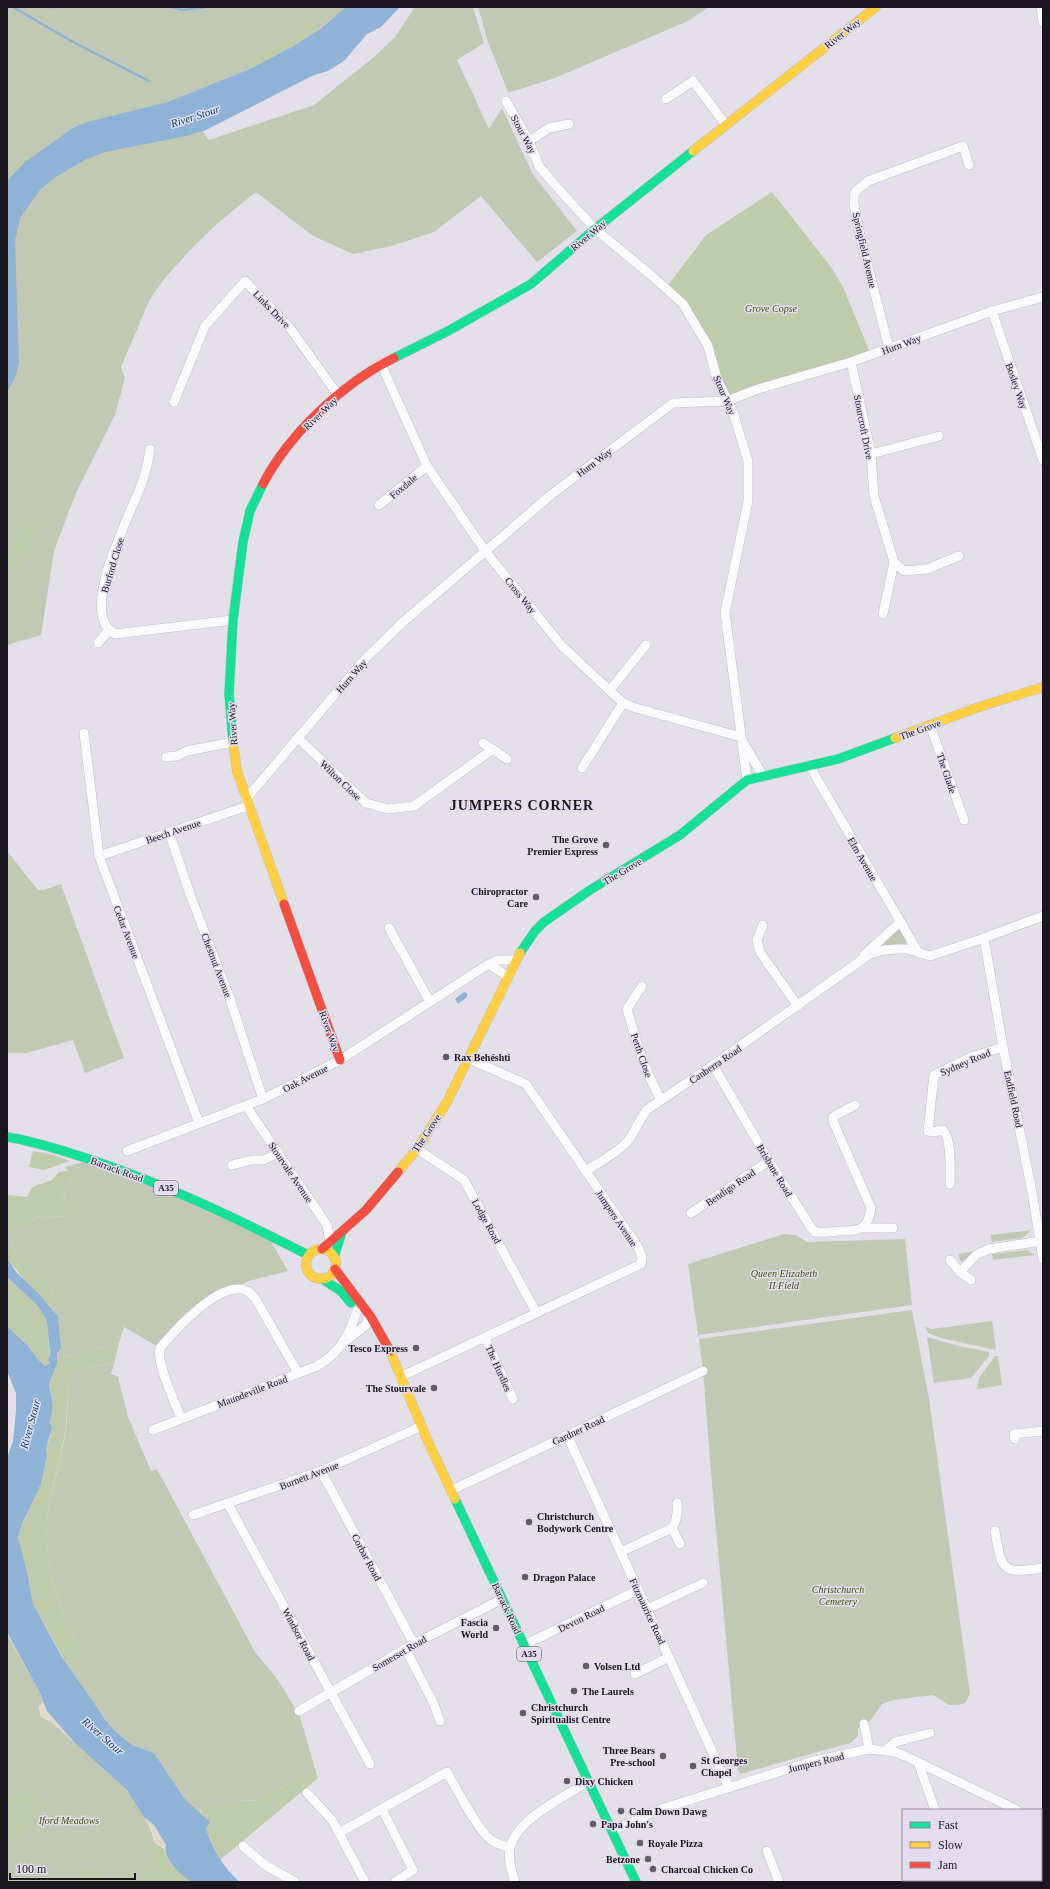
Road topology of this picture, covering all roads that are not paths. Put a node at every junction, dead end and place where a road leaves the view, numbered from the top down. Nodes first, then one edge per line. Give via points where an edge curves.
1 (876, 7) edge
2 (1041, 7) edge
3 (1043, 22) edge
4 (666, 99) dead end
5 (506, 101) dead end
6 (569, 124) dead end
7 (726, 125) junction
8 (529, 141) junction
9 (969, 165) dead end
10 (595, 229) junction
11 (1043, 298) edge
12 (992, 311) junction
13 (889, 348) junction
14 (852, 362) junction
15 (381, 364) junction
16 (338, 395) junction
17 (727, 401) junction
18 (174, 402) dead end
19 (939, 436) dead end
20 (150, 449) dead end
21 (871, 454) junction
22 (1043, 460) edge
23 (427, 466) junction
24 (379, 505) dead end
25 (485, 551) junction
26 (959, 556) dead end
27 (894, 562) junction
28 (883, 614) dead end
29 (233, 620) junction
30 (109, 630) junction
31 (98, 643) dead end
32 (646, 645) dead end
33 (1043, 686) edge
34 (610, 690) junction
35 (623, 703) junction
36 (930, 725) junction
37 (84, 733) dead end
38 (741, 737) junction
39 (298, 738) junction
40 (232, 742) junction
41 (483, 743) dead end
42 (493, 749) junction
43 (166, 757) dead end
44 (507, 759) dead end
45 (809, 764) junction
46 (582, 768) dead end
47 (763, 776) junction
48 (747, 780) junction
49 (247, 802) junction
50 (964, 820) dead end
51 (169, 832) junction
52 (99, 856) junction
53 (1043, 916) edge
54 (900, 922) junction
55 (763, 925) dead end
56 (388, 928) dead end
57 (984, 938) junction
58 (918, 952) junction
59 (515, 960) junction
60 (489, 964) junction
61 (854, 964) junction
62 (507, 976) junction
63 (642, 986) dead end
64 (430, 1002) junction
65 (798, 1006) junction
66 (1003, 1046) junction
67 (469, 1059) junction
68 (340, 1060) junction
69 (713, 1065) junction
70 (263, 1099) junction
71 (661, 1100) junction
72 (855, 1105) dead end
73 (246, 1106) junction
74 (199, 1123) junction
75 (7, 1137) edge
76 (417, 1149) junction
77 (127, 1151) dead end
78 (279, 1153) junction
79 (769, 1161) junction
80 (232, 1165) dead end
81 (586, 1171) junction
82 (950, 1184) dead end
83 (691, 1213) dead end
84 (863, 1228) junction
85 (893, 1228) dead end
86 (342, 1232) junction
87 (330, 1240) junction
88 (1041, 1241) junction
89 (322, 1249) junction
90 (308, 1255) junction
91 (334, 1257) junction
92 (1043, 1259) edge
93 (950, 1260) dead end
94 (335, 1269) junction
95 (960, 1272) junction
96 (322, 1279) junction
97 (971, 1280) dead end
98 (357, 1311) junction
99 (536, 1312) junction
100 (370, 1315) junction
101 (366, 1325) junction
102 (485, 1338) junction
103 (345, 1341) junction
104 (703, 1371) dead end
105 (298, 1373) junction
106 (400, 1377) junction
107 (513, 1399) dead end
108 (181, 1418) junction
109 (422, 1426) junction
110 (153, 1430) dead end
111 (1043, 1431) edge
112 (1014, 1432) dead end
113 (567, 1435) junction
114 (321, 1471) junction
115 (452, 1490) junction
116 (677, 1503) dead end
117 (228, 1504) junction
118 (193, 1516) dead end
119 (672, 1528) junction
120 (995, 1531) dead end
121 (680, 1544) dead end
122 (621, 1552) junction
123 (1043, 1568) edge
124 (703, 1583) dead end
125 (638, 1590) junction
126 (502, 1599) junction
127 (647, 1609) junction
128 (414, 1644) junction
129 (524, 1646) junction
130 (406, 1650) junction
131 (669, 1658) junction
132 (636, 1674) dead end
133 (330, 1692) junction
134 (299, 1711) dead end
135 (440, 1721) dead end
136 (864, 1724) dead end
137 (930, 1734) dead end
138 (869, 1749) junction
139 (886, 1750) junction
140 (918, 1762) junction
141 (370, 1764) dead end
142 (590, 1782) junction
143 (728, 1786) junction
144 (307, 1793) dead end
145 (382, 1809) junction
146 (935, 1809) edge
147 (1015, 1809) edge
148 (612, 1831) junction
149 (339, 1833) junction
150 (243, 1846) dead end
151 (510, 1848) junction
152 (767, 1851) dead end
153 (295, 1882) edge
154 (365, 1882) edge
155 (395, 1882) edge
156 (514, 1882) edge
157 (636, 1882) edge
158 (778, 1882) edge

1 - 7 street, River Way
2 - 3 street
4 - 7 street via 693,81
5 - 8 street, Stour Way
6 - 8 street via 549,128
7 - 10 street, River Way
8 - 10 street, Stour Way via 539,166
9 - 13 street, Springfield Avenue via 964,146 868,181 854,196 860,236
10 - 15 street, River Way via 531,284 448,331
10 - 17 street, Stour Way via 683,304 708,346 717,379
11 - 12 street, Hurn Way
12 - 13 street, Hurn Way
12 - 22 street, Bosley Way
13 - 14 street, Hurn Way
14 - 17 street, Hurn Way via 758,389
14 - 21 street, Stourcroft Drive
15 - 16 street, River Way
15 - 23 street, Cross Way
16 - 18 street, Links Drive via 290,328 245,281 205,326
16 - 29 street, River Way via 312,419 287,448 264,482 254,504 243,542
17 - 25 street, Hurn Way via 673,403 552,494
17 - 38 street, Stour Way via 748,460 748,501 725,613
19 - 21 street
20 - 30 street, Burford Close via 148,464 105,580 101,611
21 - 27 street, Stourcroft Drive via 874,496
23 - 24 street, Foxdale
23 - 25 street, Cross Way
25 - 34 street, Cross Way via 562,646
25 - 39 street, Hurn Way via 403,622 365,659
26 - 27 street via 927,569 904,571
27 - 28 street
29 - 30 street via 115,634
29 - 40 street, River Way via 229,694
30 - 31 street
32 - 34 street
33 - 36 street, The Grove
34 - 35 street, Cross Way
35 - 38 street, Cross Way
35 - 46 street
36 - 45 street, The Grove via 838,758
36 - 50 street, The Glade
37 - 52 street, Cedar Avenue
38 - 47 street, Stour Way
38 - 48 street, Stour Way
39 - 42 street, Wilton Close via 366,803 388,809 414,806
39 - 49 street, Hurn Way
40 - 43 street
40 - 49 street, River Way via 237,771
41 - 42 street
42 - 44 street
45 - 47 street, The Grove
45 - 54 street, Elm Avenue
47 - 48 street, The Grove
48 - 59 street, The Grove via 680,835 590,890 544,922
49 - 51 street, Beech Avenue
49 - 68 street, River Way
51 - 52 street, Beech Avenue
51 - 70 street, Chestnut Avenue via 229,996
52 - 74 street, Cedar Avenue
53 - 57 street, Canberra Road
54 - 58 street, Elm Avenue
54 - 61 street, Canberra Road
55 - 65 street via 757,940 760,952
56 - 64 street
57 - 58 street, Canberra Road via 930,956
57 - 66 street, Endfield Road
58 - 61 street, Canberra Road via 907,949 884,950 870,954
59 - 60 street, Oak Avenue via 498,960
59 - 62 street, The Grove
60 - 62 street
60 - 64 street, Oak Avenue
61 - 65 street, Canberra Road
62 - 67 street, The Grove
63 - 71 street, Perth Close via 623,1008 650,1080
64 - 68 street, Oak Avenue
65 - 69 street, Canberra Road
66 - 82 street, Sydney Road via 934,1075 928,1131 943,1130 946,1133 949,1142
66 - 88 street, Endfield Road
67 - 76 street, The Grove via 447,1102
67 - 81 street, Jumpers Avenue via 526,1084
68 - 70 street, Oak Avenue
69 - 71 street, Canberra Road
69 - 79 street, Brisbane Road
70 - 73 street, Oak Avenue
71 - 81 street, Canberra Road via 641,1117 624,1145
72 - 84 street via 833,1117 870,1208 870,1216
73 - 74 street, Oak Avenue
73 - 78 street, Stourvale Avenue
74 - 77 street, Oak Avenue
75 - 90 street, Barrack Road / A35 via 90,1160 156,1184 266,1233
76 - 86 street, The Grove via 366,1210
76 - 99 street, Lodge Road via 464,1180
78 - 80 street via 263,1160
78 - 87 street, Stourvale Avenue via 327,1225
79 - 83 street, Bendigo Road
79 - 84 street, Brisbane Road via 815,1232 854,1231
81 - 99 street, Jumpers Avenue via 638,1247 642,1257 641,1264
84 - 85 street, Brisbane Road
86 - 87 street, The Grove
86 - 91 street, The Grove
87 - 89 street, The Grove
88 - 92 street, Endfield Road
88 - 95 street via 981,1251
89 - 90 street
89 - 91 street
90 - 96 street, A35 via 308,1271 312,1276
91 - 94 street
93 - 95 street
94 - 96 street via 330,1276
94 - 100 street, Barrack Road / A35
95 - 97 street
96 - 98 street, Barrack Road / A35 via 341,1291
98 - 101 street, Barrack Road / A35
98 - 103 street, Maundeville Road
99 - 102 street, Jumpers Avenue
100 - 101 street
100 - 106 street, Barrack Road / A35 via 390,1351
101 - 103 street, Maundeville Road
101 - 106 street, Barrack Road / A35
102 - 106 street, Jumpers Avenue
102 - 107 street, The Hurdles
103 - 105 street, Maundeville Road via 327,1361
104 - 113 street, Gardner Road
105 - 108 street, Maundeville Road
105 - 108 street via 255,1298 247,1290 238,1288 226,1292 202,1305 160,1348 158,1354
106 - 109 street, Barrack Road / A35
108 - 110 street, Maundeville Road
109 - 114 street, Burnett Avenue
109 - 115 street, Barrack Road / A35
111 - 112 street
113 - 115 street, Gardner Road
113 - 122 street, Fitzmaurice Road
114 - 117 street, Burnett Avenue
114 - 128 street, Corbar Road
115 - 126 street, Barrack Road / A35
116 - 119 street via 678,1513
117 - 118 street, Burnett Avenue
117 - 133 street, Windsor Road
119 - 121 street
119 - 122 street
120 - 123 street via 1000,1559 1006,1568 1013,1571
122 - 125 street, Fitzmaurice Road
124 - 127 street
125 - 127 street, Fitzmaurice Road
125 - 129 street, Devon Road
126 - 128 street, Somerset Road
126 - 129 street, Barrack Road / A35
127 - 131 street, Fitzmaurice Road
128 - 130 street, Somerset Road
129 - 142 street, Barrack Road / A35
130 - 133 street, Somerset Road
130 - 135 street
131 - 132 street
131 - 143 street, Fitzmaurice Road
133 - 134 street, Somerset Road
133 - 141 street, Windsor Road
136 - 138 street
137 - 139 street via 896,1742
138 - 139 street, Jumpers Road
138 - 143 street, Jumpers Road via 810,1762
139 - 140 street, Jumpers Road
140 - 146 street
140 - 147 street, Jumpers Road
142 - 148 street, Barrack Road / A35
142 - 151 street via 532,1818 519,1831
143 - 148 street, Jumpers Road via 658,1810
144 - 149 street via 332,1820
145 - 149 street
145 - 151 street via 447,1772 489,1839
145 - 155 street via 413,1870
148 - 157 street, Barrack Road / A35
149 - 154 street
150 - 153 street via 265,1865
151 - 156 street via 510,1869
152 - 158 street

